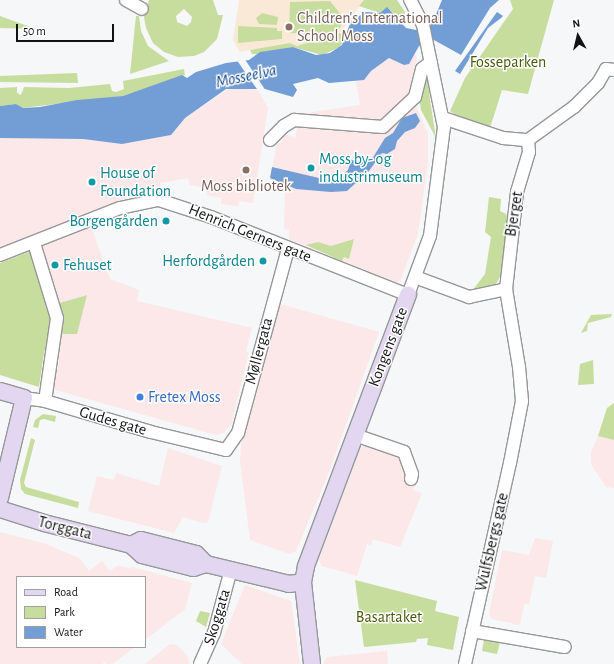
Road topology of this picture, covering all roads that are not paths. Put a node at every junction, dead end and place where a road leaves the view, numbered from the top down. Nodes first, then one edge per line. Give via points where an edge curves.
1 (126, 0) edge
2 (410, 0) edge
3 (142, 9) dead end
4 (432, 62) junction
5 (614, 70) edge
6 (443, 118) junction
7 (270, 140) dead end
8 (528, 140) junction
9 (34, 243) junction
10 (288, 249) junction
11 (0, 255) edge
12 (415, 277) junction
13 (506, 289) junction
14 (408, 295) junction
15 (0, 391) edge
16 (24, 398) junction
17 (45, 401) junction
18 (518, 421) joint
19 (355, 435) junction
20 (226, 450) joint
21 (411, 480) dead end
22 (0, 498) edge
23 (0, 509) edge
24 (231, 569) junction
25 (303, 582) junction
26 (472, 631) junction
27 (565, 647) dead end
28 (200, 664) edge
29 (312, 664) edge
30 (465, 664) edge

1 - 3 street
2 - 4 street, Kongens gate via 423,25
4 - 6 street, Kongens gate
4 - 7 street via 422,69 415,97 382,127 294,120
5 - 8 street via 606,69 598,82 574,107
6 - 8 street via 503,138
6 - 12 street, Kongens gate via 443,137 430,236
8 - 13 street, Bjerget via 529,152 516,200
9 - 10 street, Henrich Gerners gate via 120,208 159,200 211,217
9 - 11 street, Henrich Gerners gate
9 - 17 street via 57,318
10 - 14 street, Henrich Gerners gate
10 - 20 street, Møllergata via 238,433
12 - 13 street via 469,297
12 - 14 street, Kongens gate
13 - 18 street, Bjerget via 519,367 522,401
14 - 19 street, Kongens gate
15 - 16 street, Gudes gate
16 - 17 street, Gudes gate
16 - 22 street
17 - 20 street, Gudes gate via 151,432
18 - 26 street, Wulfsbergs gate
19 - 21 street via 404,452 412,474
19 - 25 street, Kongens gate via 306,566
23 - 24 street, Torggata via 132,545 140,540 196,554 206,564
24 - 25 street, Torggata via 289,584
24 - 28 street, Skoggata via 214,633
25 - 29 street, Kongens gate
26 - 27 street
26 - 30 street, Wulfsbergs gate

